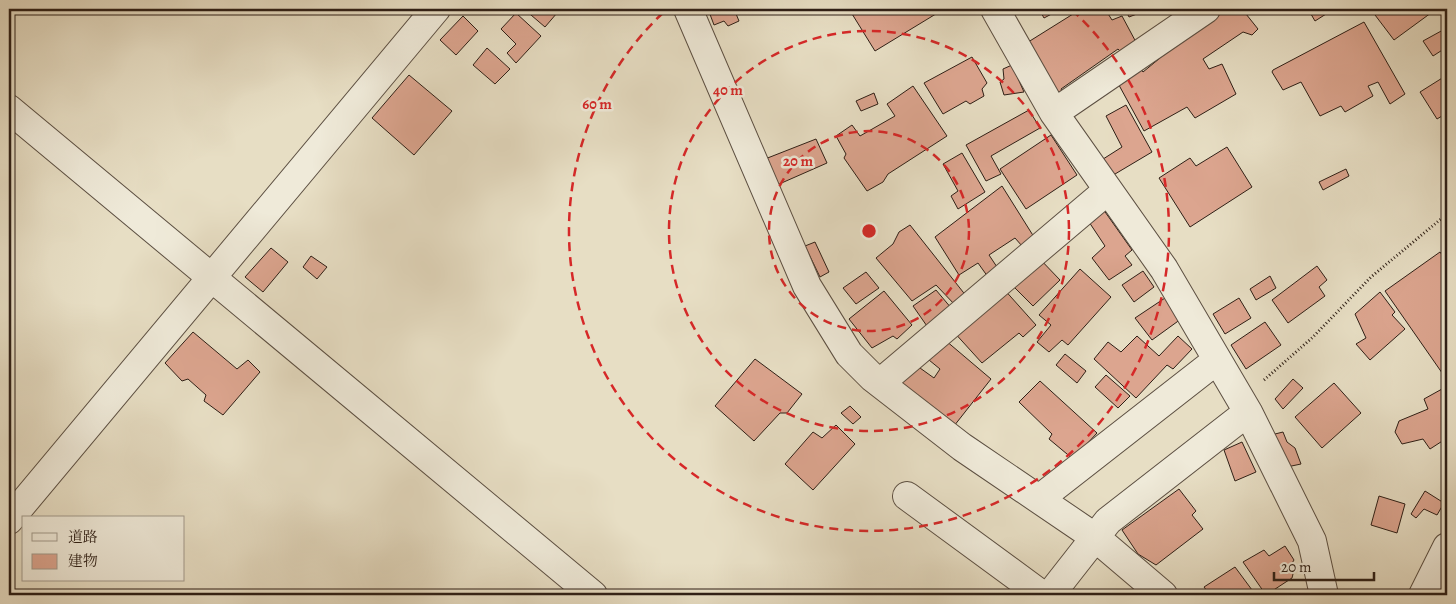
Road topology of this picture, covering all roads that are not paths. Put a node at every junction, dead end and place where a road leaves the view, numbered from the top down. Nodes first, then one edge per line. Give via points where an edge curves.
1 (436, 9) edge
2 (688, 9) edge
3 (995, 9) edge
4 (1206, 9) edge
5 (9, 109) edge
6 (1054, 112) junction
7 (1108, 190) junction
8 (212, 277) junction
9 (1217, 360) junction
10 (880, 383) junction
11 (1244, 406) junction
12 (907, 496) dead end
13 (1039, 499) junction
14 (9, 520) edge
15 (1096, 538) junction
16 (1447, 548) edge
17 (593, 595) edge
18 (1042, 595) edge
19 (1050, 595) edge
20 (1163, 595) edge
21 (1324, 595) edge
22 (1423, 595) edge

1 - 8 street
2 - 10 street via 807,286 849,354
3 - 6 street
4 - 6 street
5 - 8 street
6 - 7 street
7 - 9 street via 1164,269
7 - 10 street
8 - 14 street
8 - 17 street
9 - 11 street
9 - 13 street
10 - 13 street via 962,446
11 - 15 street via 1108,521
11 - 21 street via 1312,541
12 - 18 street
13 - 15 street
15 - 19 street
15 - 20 street
16 - 22 street

